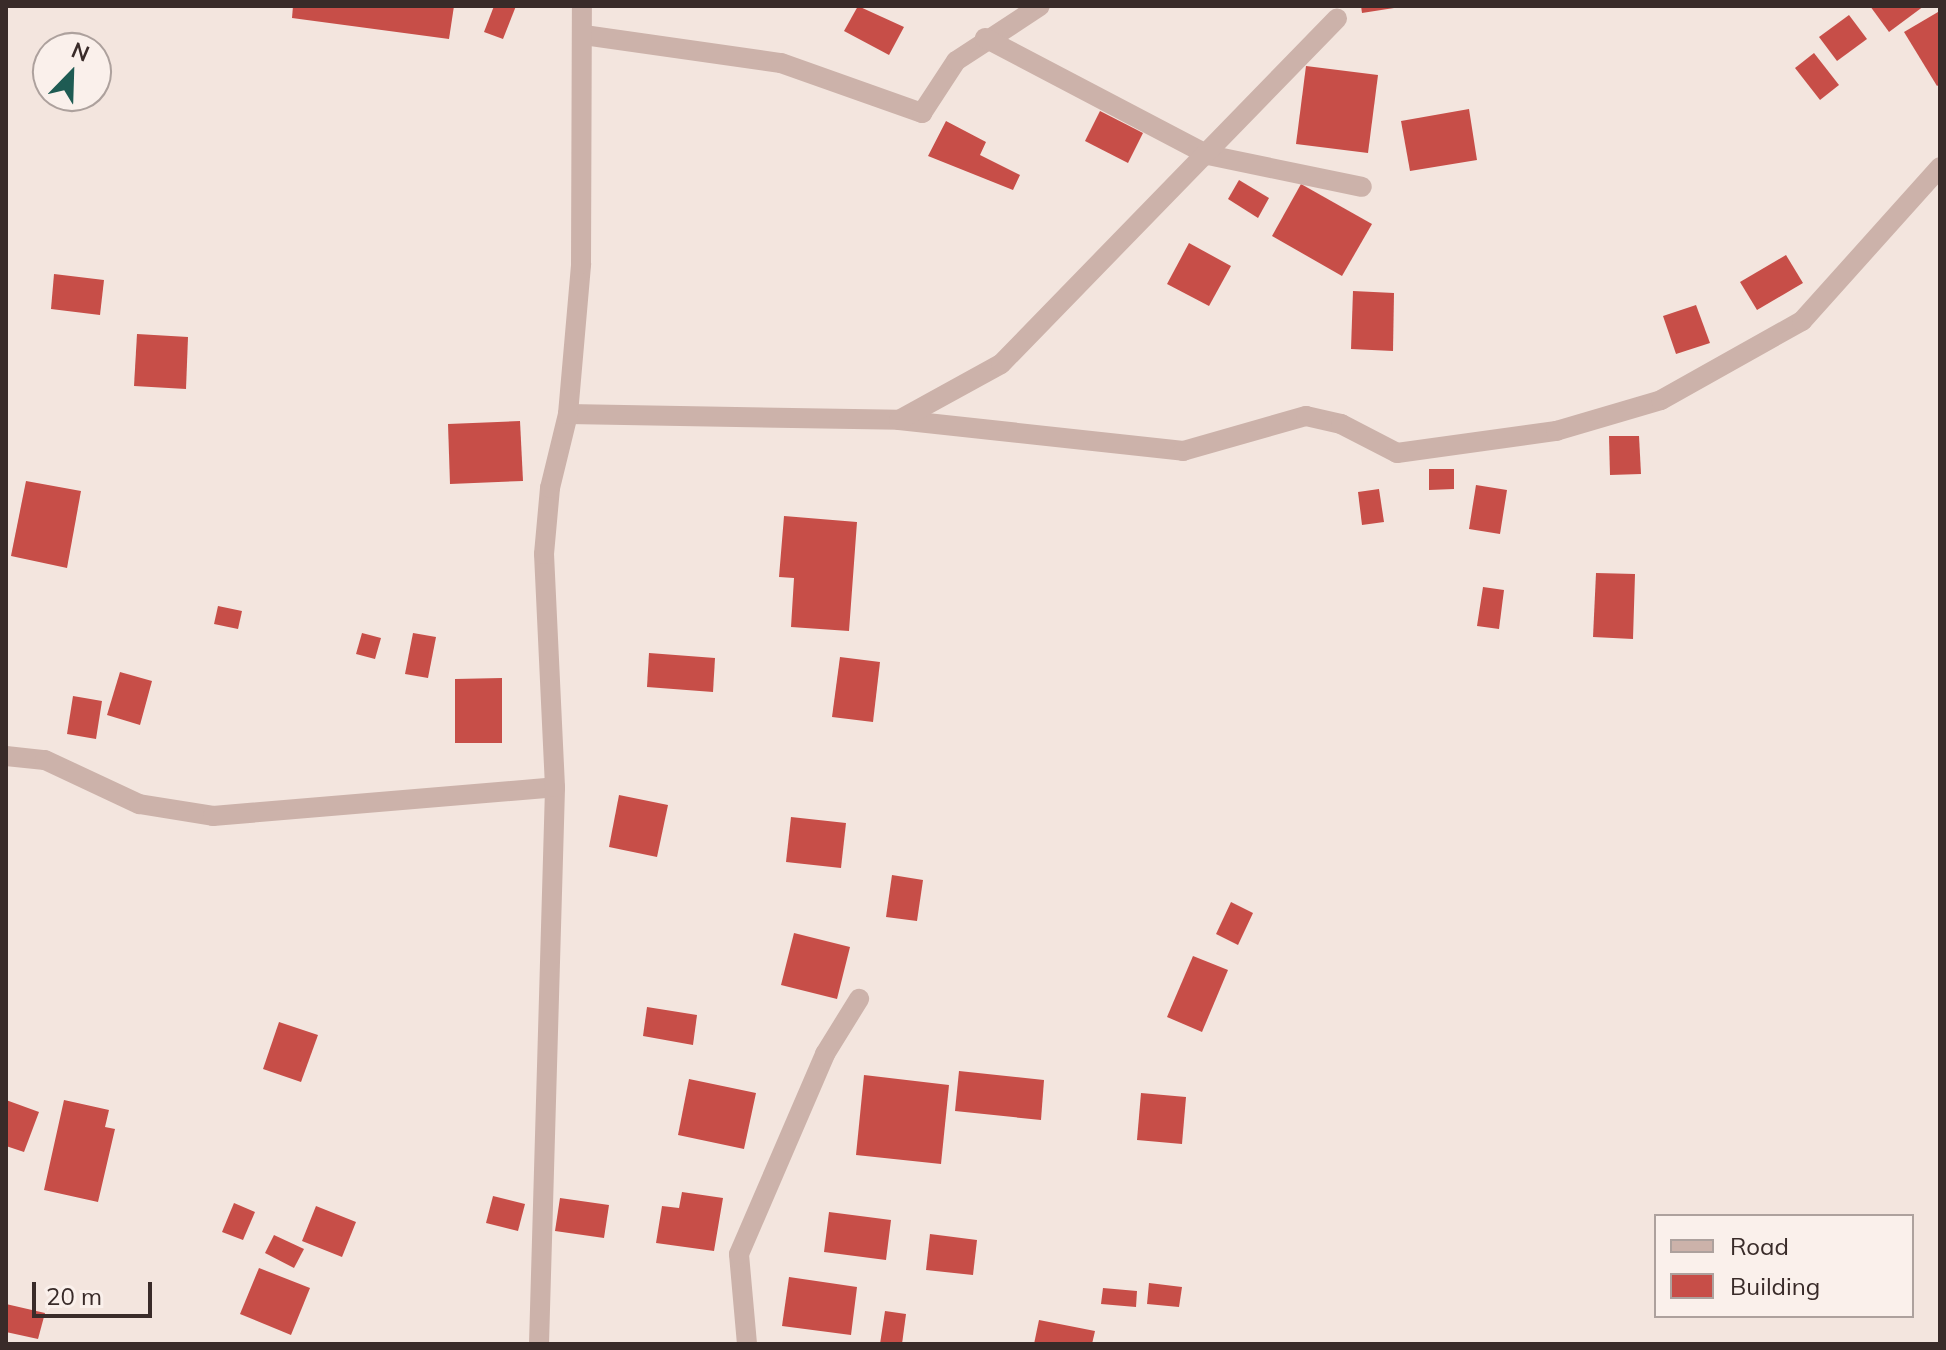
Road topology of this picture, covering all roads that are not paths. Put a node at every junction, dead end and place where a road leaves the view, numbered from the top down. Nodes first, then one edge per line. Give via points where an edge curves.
1 (582, 6) edge
2 (1040, 6) edge
3 (1337, 19) dead end
4 (584, 35) junction
5 (985, 38) junction
6 (1208, 155) junction
7 (1940, 167) edge
8 (1362, 187) dead end
9 (568, 414) junction
10 (899, 420) junction
11 (6, 756) edge
12 (555, 787) junction
13 (859, 999) dead end
14 (539, 1344) edge
15 (747, 1344) edge

1 - 4 street
2 - 5 street
3 - 6 street
4 - 5 street via 781,63 922,113 956,61
4 - 9 street via 581,264
5 - 6 street
6 - 8 street
6 - 10 street via 1001,364
7 - 10 street via 1802,321 1661,400 1556,431 1397,453 1341,424 1306,416 1183,451
9 - 10 street
9 - 12 street via 544,554
11 - 12 street via 45,760 139,804 213,816
12 - 14 street
13 - 15 street via 825,1054 739,1254

